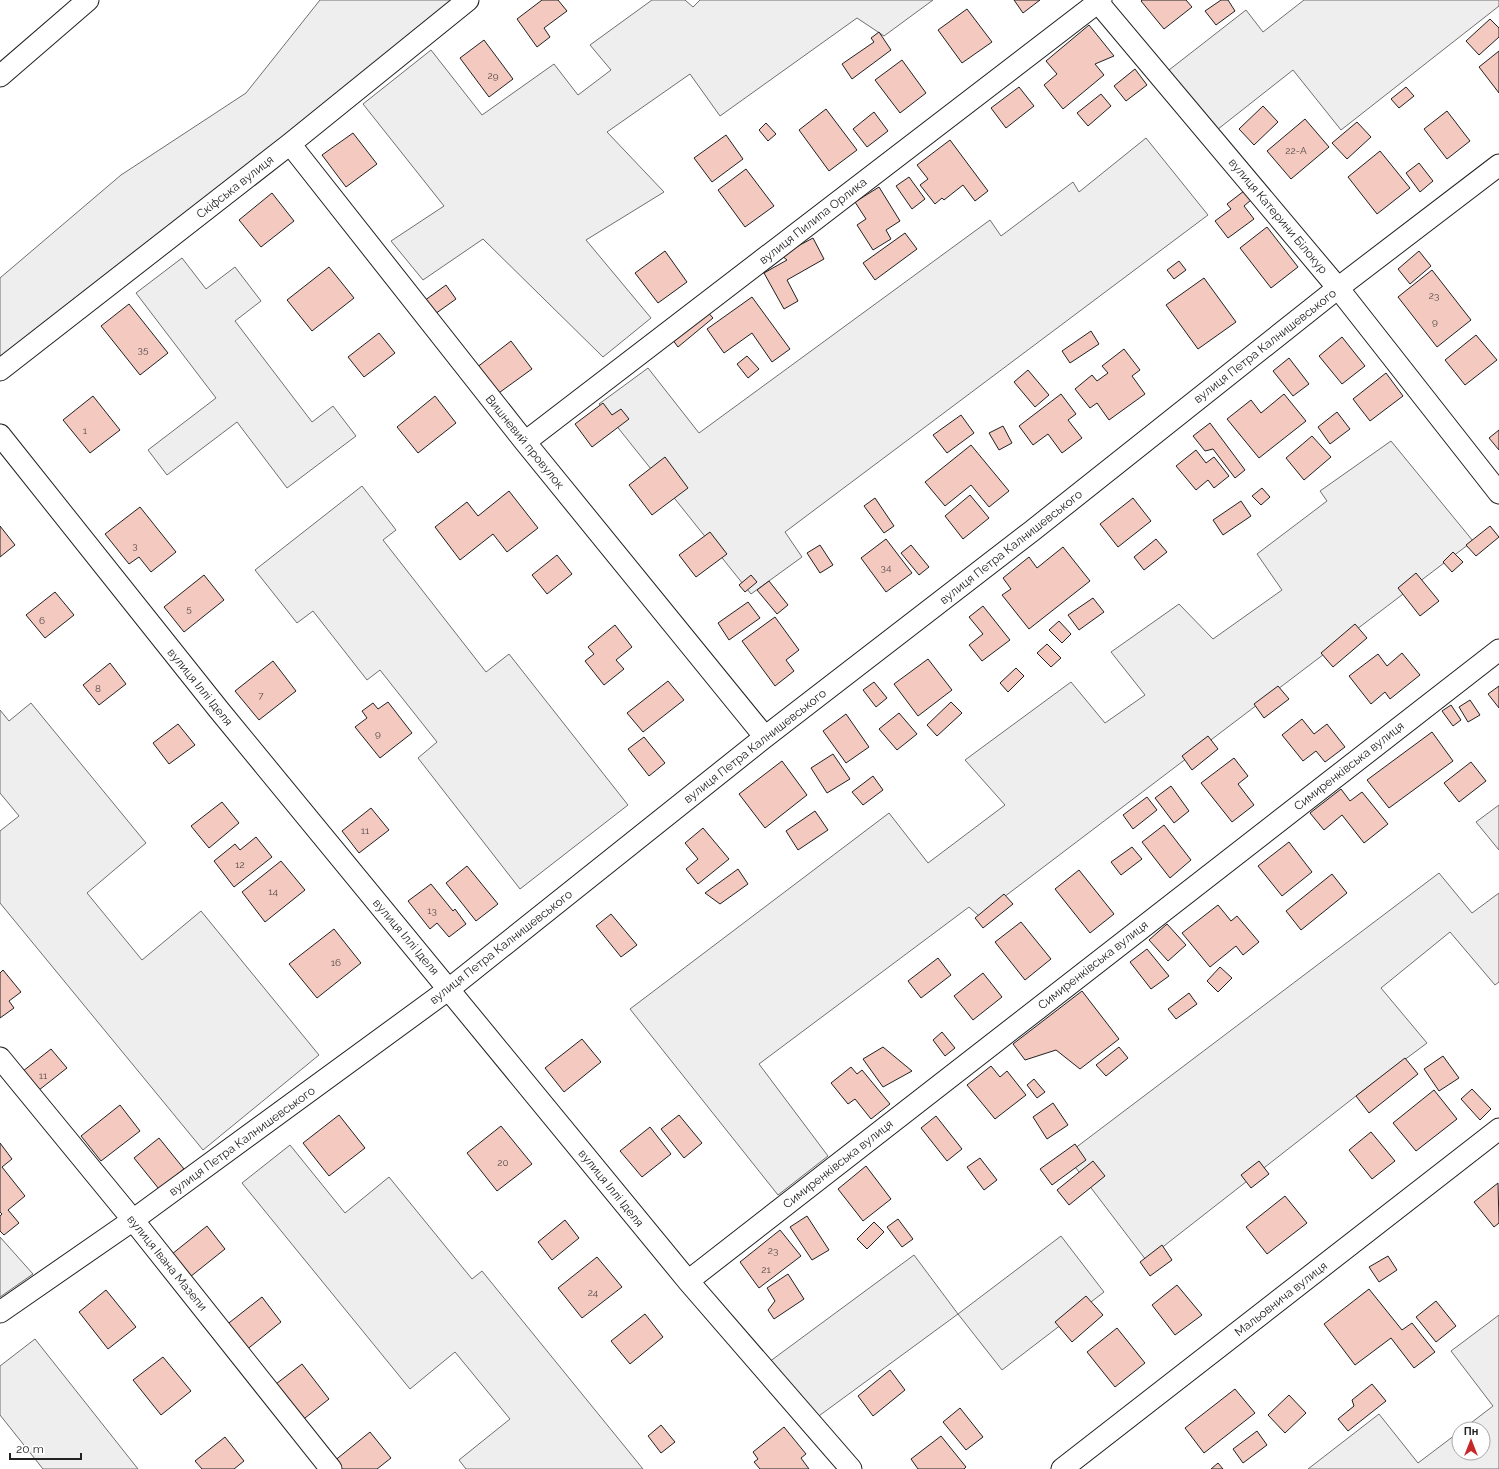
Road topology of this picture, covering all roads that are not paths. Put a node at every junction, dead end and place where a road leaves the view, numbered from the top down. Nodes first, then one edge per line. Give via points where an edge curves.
1 (88, 0) edge
2 (468, 0) edge
3 (1098, 1) edge
4 (0, 76) edge
5 (290, 144) junction
6 (1499, 165) edge
7 (1338, 288) junction
8 (0, 370) edge
9 (0, 435) edge
10 (525, 442) junction
11 (1499, 493) edge
12 (1499, 650) edge
13 (765, 738) junction
14 (449, 989) junction
15 (0, 1058) edge
16 (1499, 1129) edge
17 (133, 1220) junction
18 (688, 1281) junction
19 (0, 1312) edge
20 (331, 1469) edge
21 (851, 1469) edge
22 (1062, 1469) edge

1 - 4 street
2 - 5 street, Скіфська вулиця
3 - 7 street, вулиця Катерини Білокур
3 - 10 street, вулиця Пилипа Орлика
5 - 8 street, Скіфська вулиця
5 - 10 street, Вишневий провулок
6 - 7 street, вулиця Петра Калнишевського
7 - 11 street, вулиця Катерини Білокур
7 - 13 street, вулиця Петра Калнишевського via 1042,524
9 - 14 street, вулиця Іллі Іделя via 219,710
10 - 13 street, Вишневий провулок
12 - 18 street, Симиренківська вулиця
13 - 14 street, вулиця Петра Калнишевського
14 - 17 street, вулиця Петра Калнишевського
14 - 18 street, вулиця Іллі Іделя
15 - 17 street, вулиця Івана Мазепи
16 - 22 street, Мальовнича вулиця
17 - 19 street, вулиця Петра Калнишевського
17 - 20 street, вулиця Івана Мазепи
18 - 21 street, вулиця Іллі Іделя

